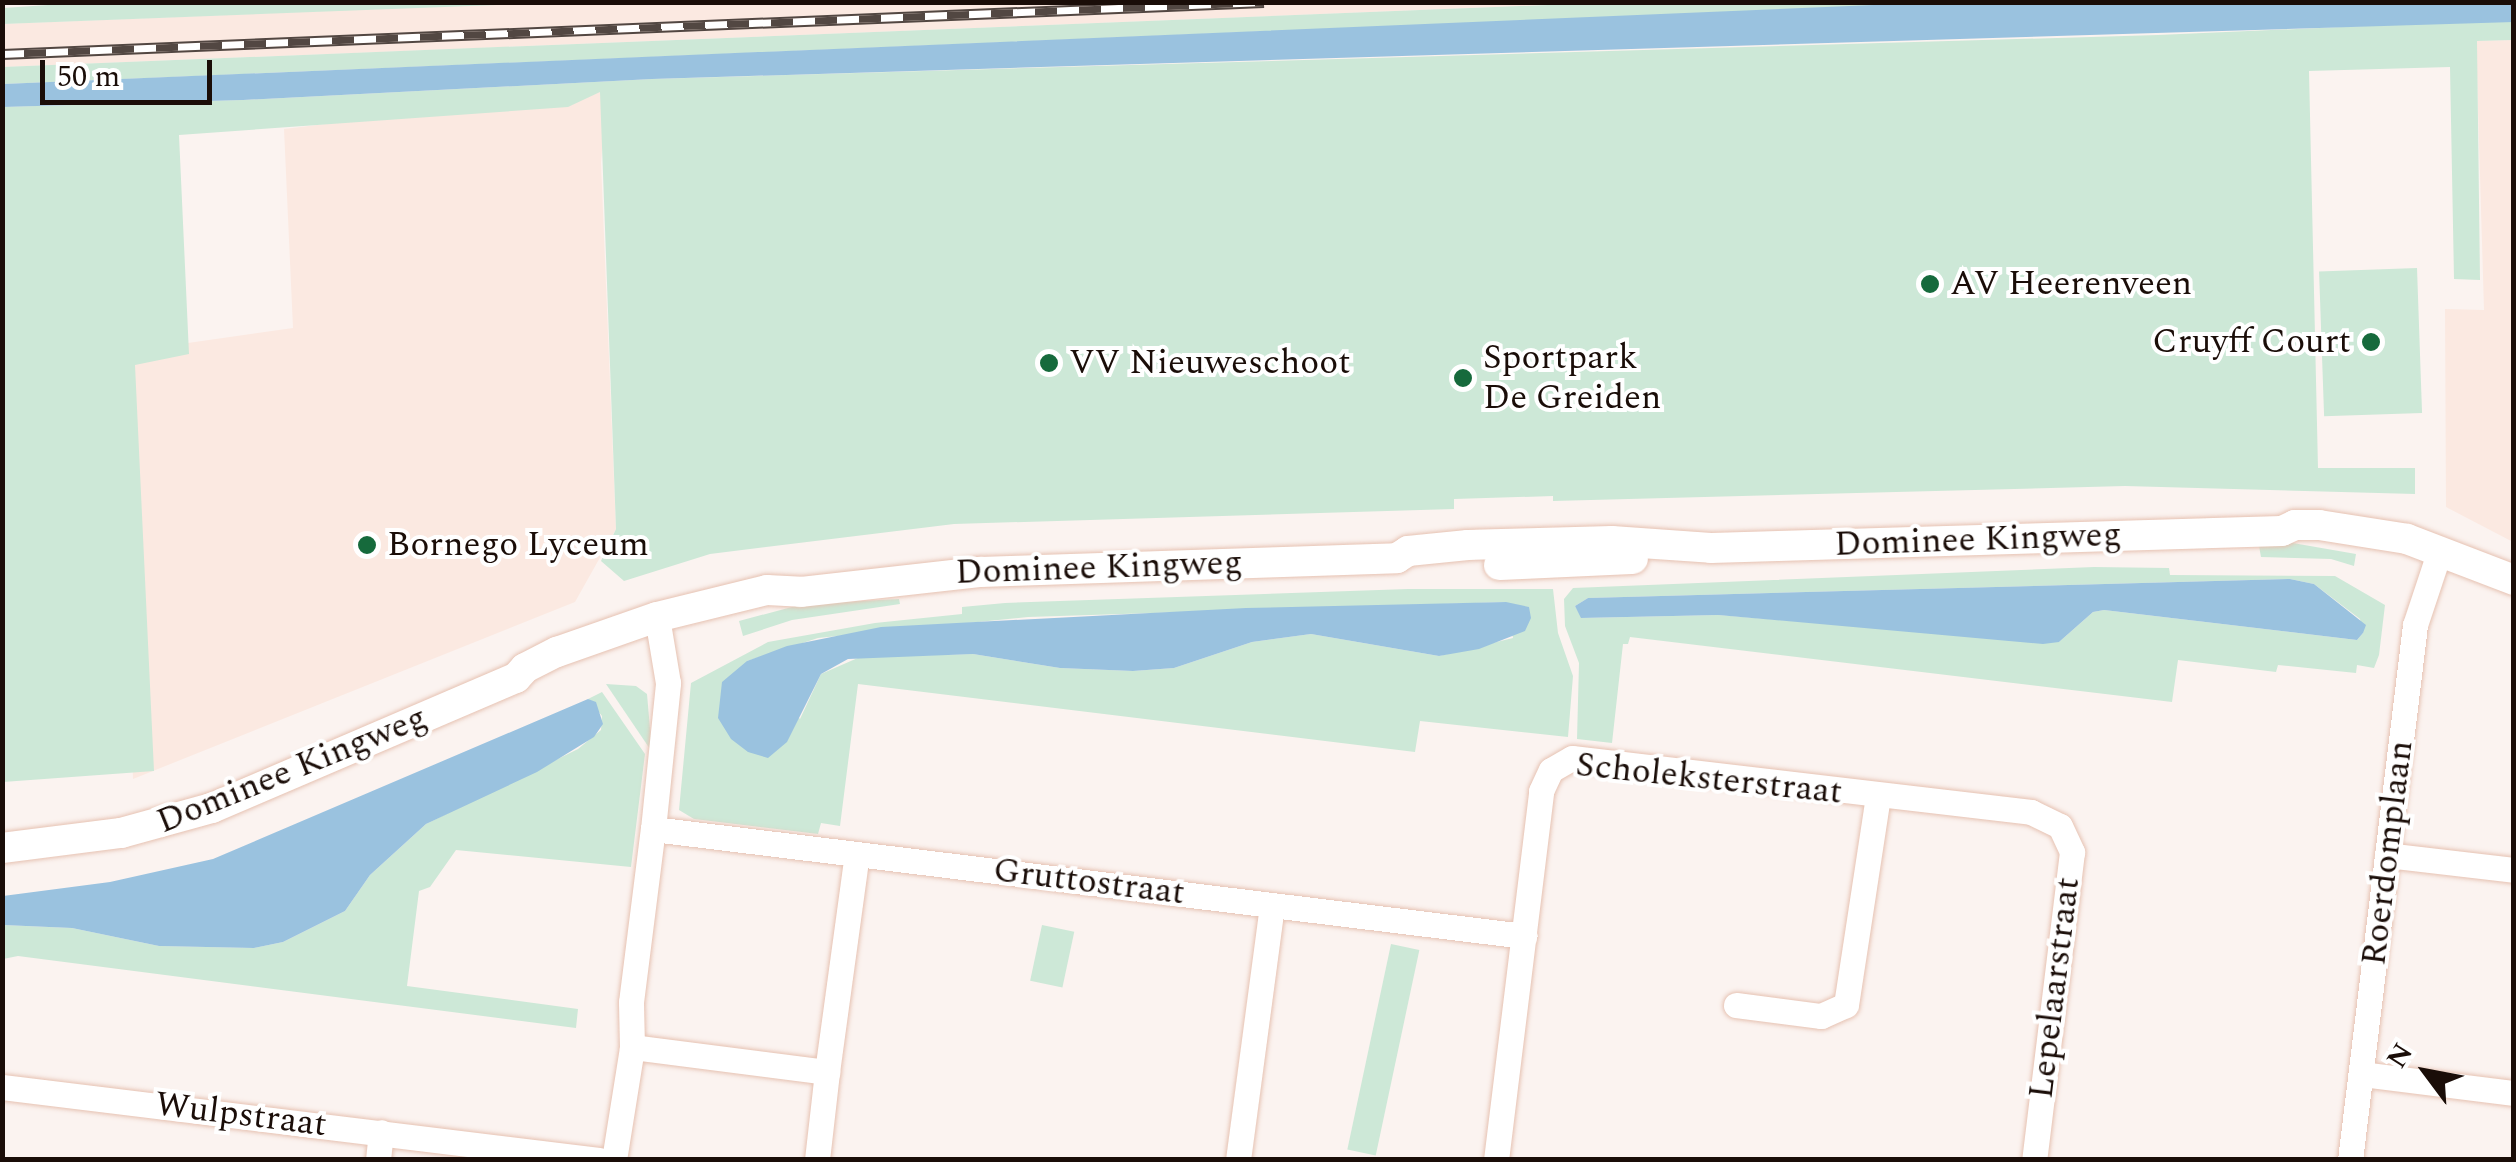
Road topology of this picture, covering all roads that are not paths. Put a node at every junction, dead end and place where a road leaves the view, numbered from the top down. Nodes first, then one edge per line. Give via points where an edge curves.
1 (2437, 559) junction
2 (2514, 580) edge
3 (2514, 601) edge
4 (659, 627) junction
5 (1878, 796) junction
6 (654, 828) junction
7 (2, 848) edge
8 (857, 854) junction
9 (2388, 854) junction
10 (2514, 870) edge
11 (1272, 905) junction
12 (1524, 936) junction
13 (1736, 1006) dead end
14 (632, 1047) junction
15 (828, 1072) junction
16 (2361, 1074) junction
17 (2, 1087) edge
18 (2514, 1093) edge
19 (381, 1132) junction
20 (378, 1160) edge
21 (599, 1160) edge
22 (614, 1160) edge
23 (818, 1160) edge
24 (1238, 1160) edge
25 (1496, 1160) edge
26 (2034, 1160) edge
27 (2350, 1160) edge

1 - 2 main road, Dominee Kingweg
1 - 3 main road, Dominee Kingweg
1 - 4 main road, Dominee Kingweg via 2282,531 1674,549 1612,541 1513,544 1408,551 1397,558 980,572 792,588 756,592
1 - 9 street, Roerdomplaan via 2415,625
4 - 6 street via 668,683
4 - 7 main road, Dominee Kingweg via 557,652 516,678 186,816 95,838
5 - 12 street, Scholeksterstraat via 1566,760 1543,785
5 - 13 street, Scholeksterstraat via 1846,1005 1821,1016
5 - 26 street, Lepelaarstraat via 2031,812 2060,826 2072,852
6 - 8 street, Gruttostraat
6 - 14 street via 630,1002
8 - 11 street, Gruttostraat
8 - 15 street
9 - 10 street
9 - 16 street, Roerdomplaan
11 - 12 street, Gruttostraat
11 - 24 street
12 - 25 street, Scholeksterstraat
14 - 15 street
14 - 22 street
15 - 23 street
16 - 18 street
16 - 27 street, Roerdomplaan
17 - 19 street, Wulpstraat
19 - 20 street
19 - 21 street, Wulpstraat

